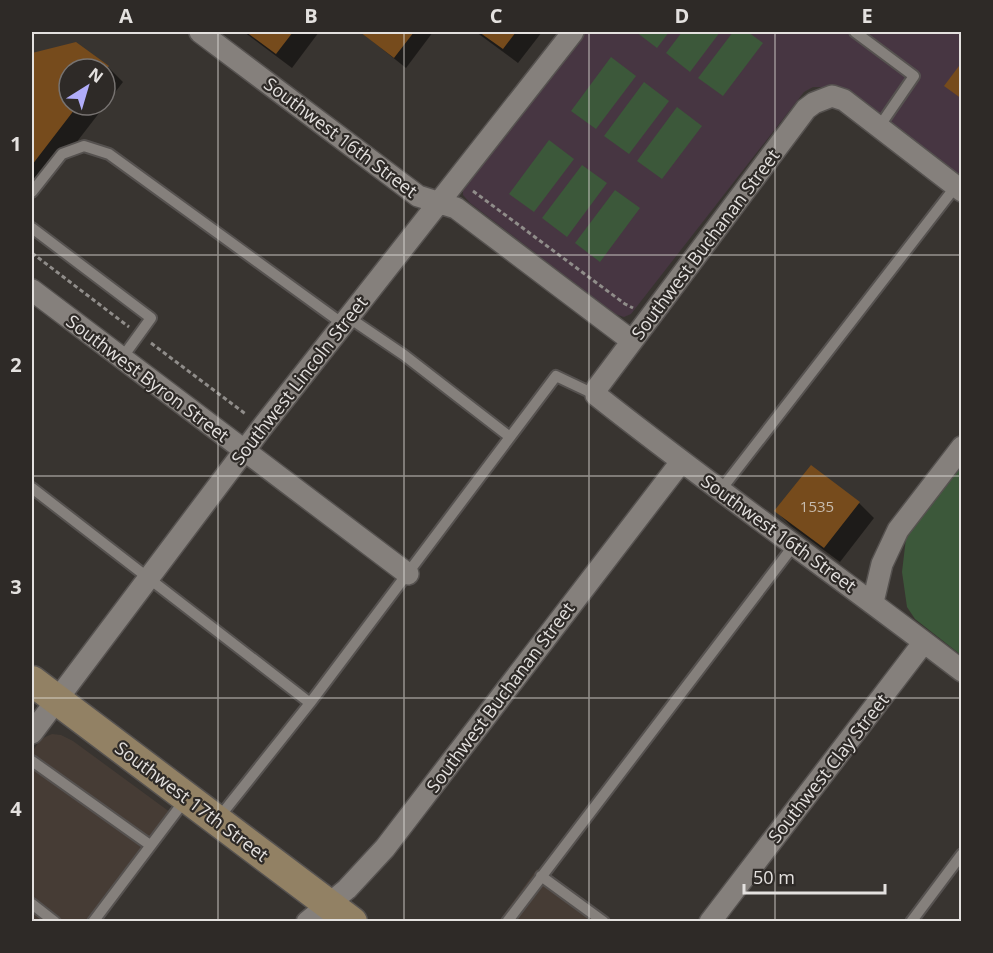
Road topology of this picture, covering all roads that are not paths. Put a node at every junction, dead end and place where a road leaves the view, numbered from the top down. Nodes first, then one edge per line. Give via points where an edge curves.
1 (200, 32) edge
2 (573, 32) edge
3 (855, 32) edge
4 (879, 127) junction
5 (959, 188) edge
6 (32, 192) edge
7 (438, 203) junction
8 (32, 228) edge
9 (32, 290) edge
10 (346, 321) junction
11 (632, 340) junction
12 (122, 358) junction
13 (596, 395) junction
14 (510, 437) junction
15 (962, 447) edge
16 (244, 450) junction
17 (681, 462) junction
18 (32, 488) edge
19 (720, 491) junction
20 (794, 545) junction
21 (408, 574) junction
22 (149, 577) junction
23 (873, 602) junction
24 (924, 642) junction
25 (962, 671) edge
26 (32, 681) edge
27 (57, 699) junction
28 (310, 703) junction
29 (32, 733) edge
30 (32, 761) edge
31 (186, 797) junction
32 (217, 820) junction
33 (150, 845) junction
34 (962, 854) edge
35 (541, 876) junction
36 (32, 904) edge
37 (318, 912) edge
38 (55, 921) edge
39 (93, 921) edge
40 (352, 921) edge
41 (507, 921) edge
42 (604, 921) edge
43 (710, 921) edge
44 (911, 921) edge

1 - 7 street, Southwest 16th Street via 418,196
2 - 7 street, Southwest Lincoln Street
3 - 4 lane via 914,76
4 - 5 street
4 - 11 street, Southwest Buchanan Street via 844,100 832,96 806,110
5 - 19 lane
6 - 10 lane via 62,154 84,147 109,154
7 - 10 street, Southwest Lincoln Street
7 - 11 street, Southwest 16th Street via 456,208
8 - 12 lane via 151,318
9 - 12 street, Southwest Byron Street
10 - 14 lane via 404,355
10 - 16 street, Southwest Lincoln Street
11 - 13 street, Southwest Buchanan Street
12 - 16 street, Southwest Byron Street
13 - 14 lane via 556,376
13 - 17 street, Southwest 16th Street
14 - 21 lane
15 - 23 street via 898,530 882,564
16 - 21 street, Southwest Byron Street
16 - 22 street, Southwest Lincoln Street
17 - 19 street, Southwest 16th Street
17 - 37 street, Southwest Buchanan Street via 385,848 347,890
18 - 22 lane
19 - 20 street, Southwest 16th Street
20 - 23 street, Southwest 16th Street
20 - 35 lane
21 - 28 lane
22 - 27 street, Southwest Lincoln Street
22 - 28 lane
23 - 24 street, Southwest 16th Street
24 - 25 street, Southwest 16th Street
24 - 43 street, Southwest Clay Street
26 - 27 main road, Southwest 17th Street
27 - 29 street, Southwest Lincoln Street
27 - 31 main road, Southwest 17th Street
28 - 32 lane
30 - 33 lane
31 - 32 main road, Southwest 17th Street
31 - 33 lane
32 - 37 main road, Southwest 17th Street
33 - 39 lane
34 - 44 lane
35 - 41 lane
35 - 42 lane
36 - 38 lane
37 - 40 main road, Southwest 17th Street

